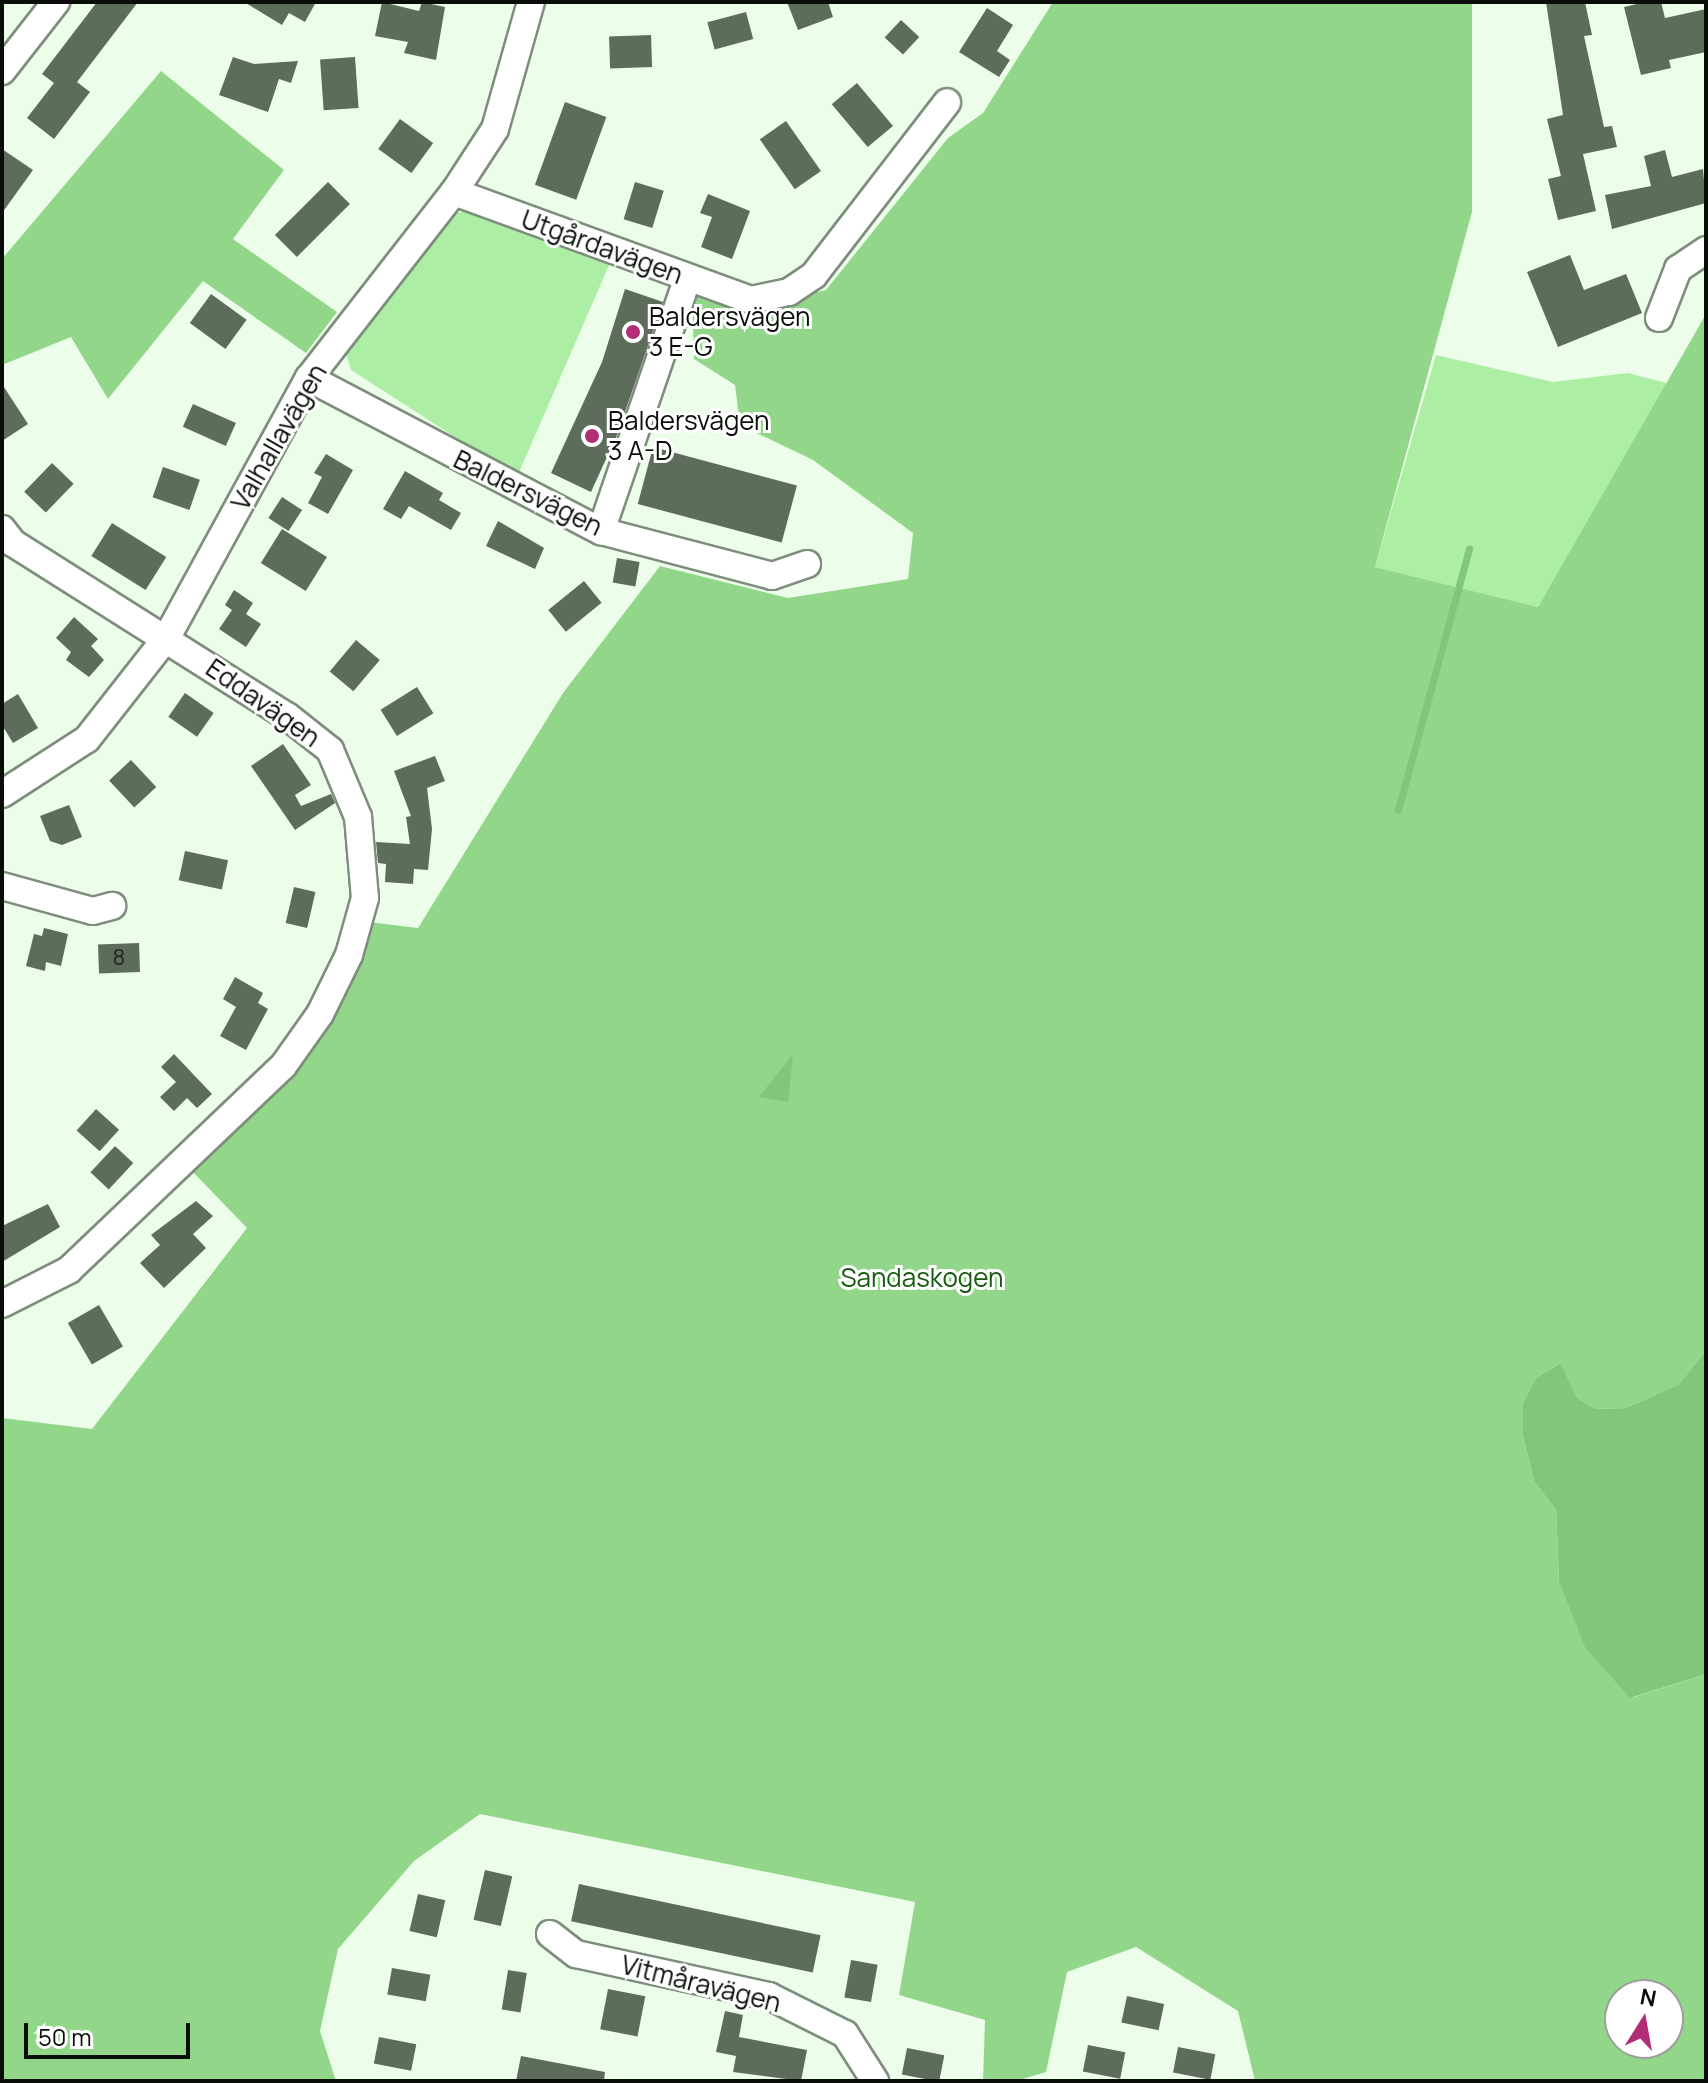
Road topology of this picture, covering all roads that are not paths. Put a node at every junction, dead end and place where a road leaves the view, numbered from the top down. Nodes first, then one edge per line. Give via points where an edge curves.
1 (56, 2) edge
2 (531, 2) edge
3 (7, 54) edge
4 (947, 102) dead end
5 (454, 192) junction
6 (1704, 252) edge
7 (687, 280) junction
8 (1659, 318) dead end
9 (309, 378) junction
10 (2, 529) edge
11 (601, 531) junction
12 (807, 564) dead end
13 (167, 637) junction
14 (2, 794) edge
15 (2, 886) edge
16 (112, 906) dead end
17 (2, 1304) edge
18 (550, 1934) dead end
19 (875, 2081) edge

1 - 3 street
2 - 5 street, Valhallavägen via 495,129
4 - 7 street, Utgårdavägen via 814,275 789,292 751,300
5 - 7 street, Utgårdavägen
5 - 9 street, Valhallavägen
6 - 8 street via 1678,269
7 - 11 street
9 - 11 street, Baldersvägen
9 - 13 street, Valhallavägen
10 - 13 street, Eddavägen via 13,543
11 - 12 street, Baldersvägen via 772,576
13 - 14 street, Valhallavägen via 87,739
13 - 17 street, Eddavägen via 330,750 358,817 365,898 349,955 320,1014 283,1066 69,1270
15 - 16 street via 93,911
18 - 19 street, Vitmåravägen via 576,1954 769,1996 845,2034

